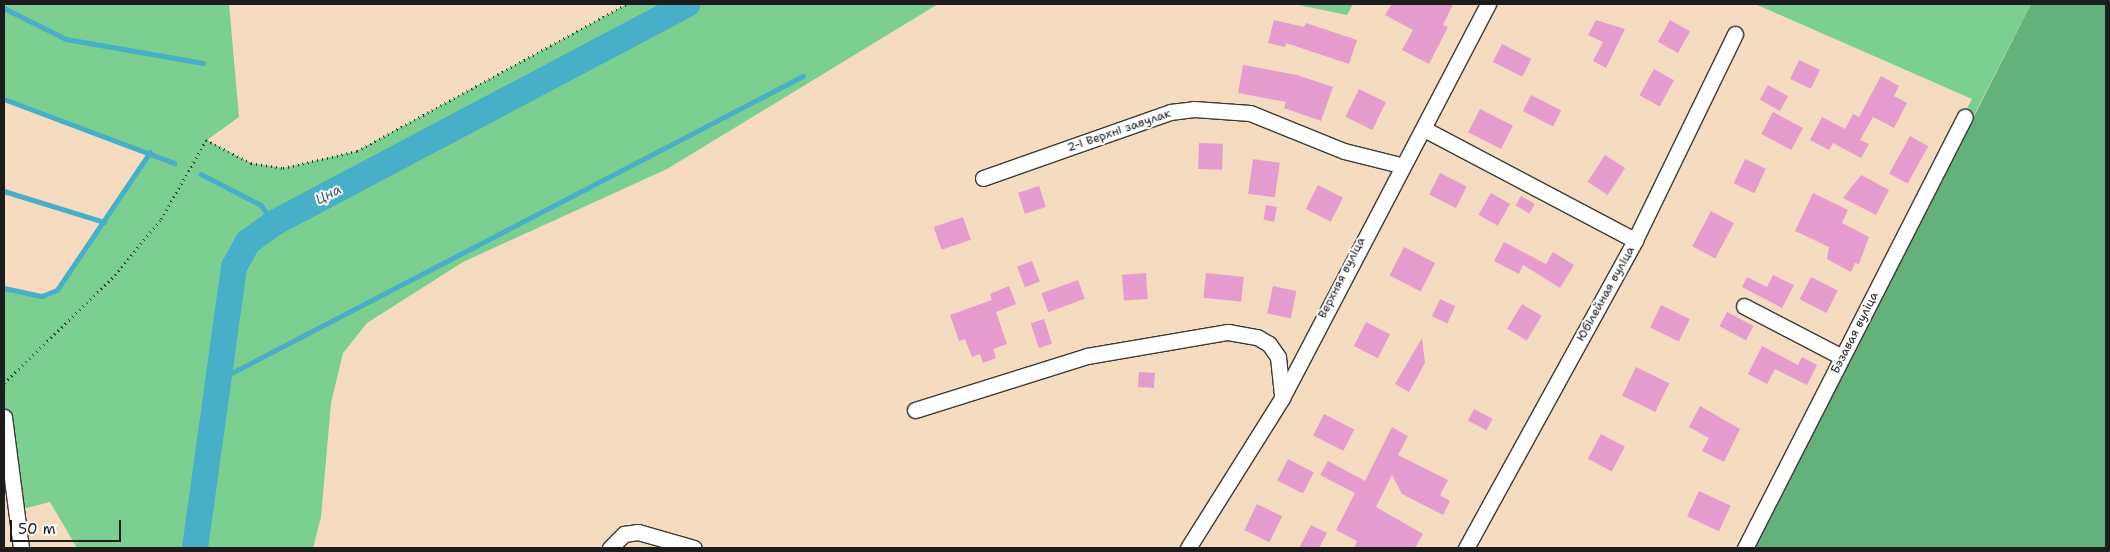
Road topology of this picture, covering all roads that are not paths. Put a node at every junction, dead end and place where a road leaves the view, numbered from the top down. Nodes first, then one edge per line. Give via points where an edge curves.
1 (1488, 4) edge
2 (1735, 34) dead end
3 (1965, 117) dead end
4 (1426, 130) junction
5 (1400, 165) junction
6 (983, 178) dead end
7 (1635, 240) junction
8 (1744, 306) dead end
9 (1842, 357) junction
10 (1282, 398) junction
11 (915, 410) dead end
12 (4, 417) edge
13 (21, 548) edge
14 (610, 548) edge
15 (694, 548) edge
16 (1188, 548) edge
17 (1466, 548) edge
18 (1745, 548) edge

1 - 4 street, Верхняя вуліца
2 - 7 street, Юбілейная вуліца
3 - 9 street, Бэзавая вуліца
4 - 5 street, Верхняя вуліца
4 - 7 street
5 - 6 street, 2-і Верхні завулак via 1344,151 1250,113 1194,109 1170,112
5 - 10 street, Верхняя вуліца
7 - 17 street, Юбілейная вуліца
8 - 9 street
9 - 18 street, Бэзавая вуліца
10 - 11 street via 1282,372 1269,344 1228,332 1087,356
10 - 16 street, Верхняя вуліца
12 - 13 street
14 - 15 street via 624,534 638,532

